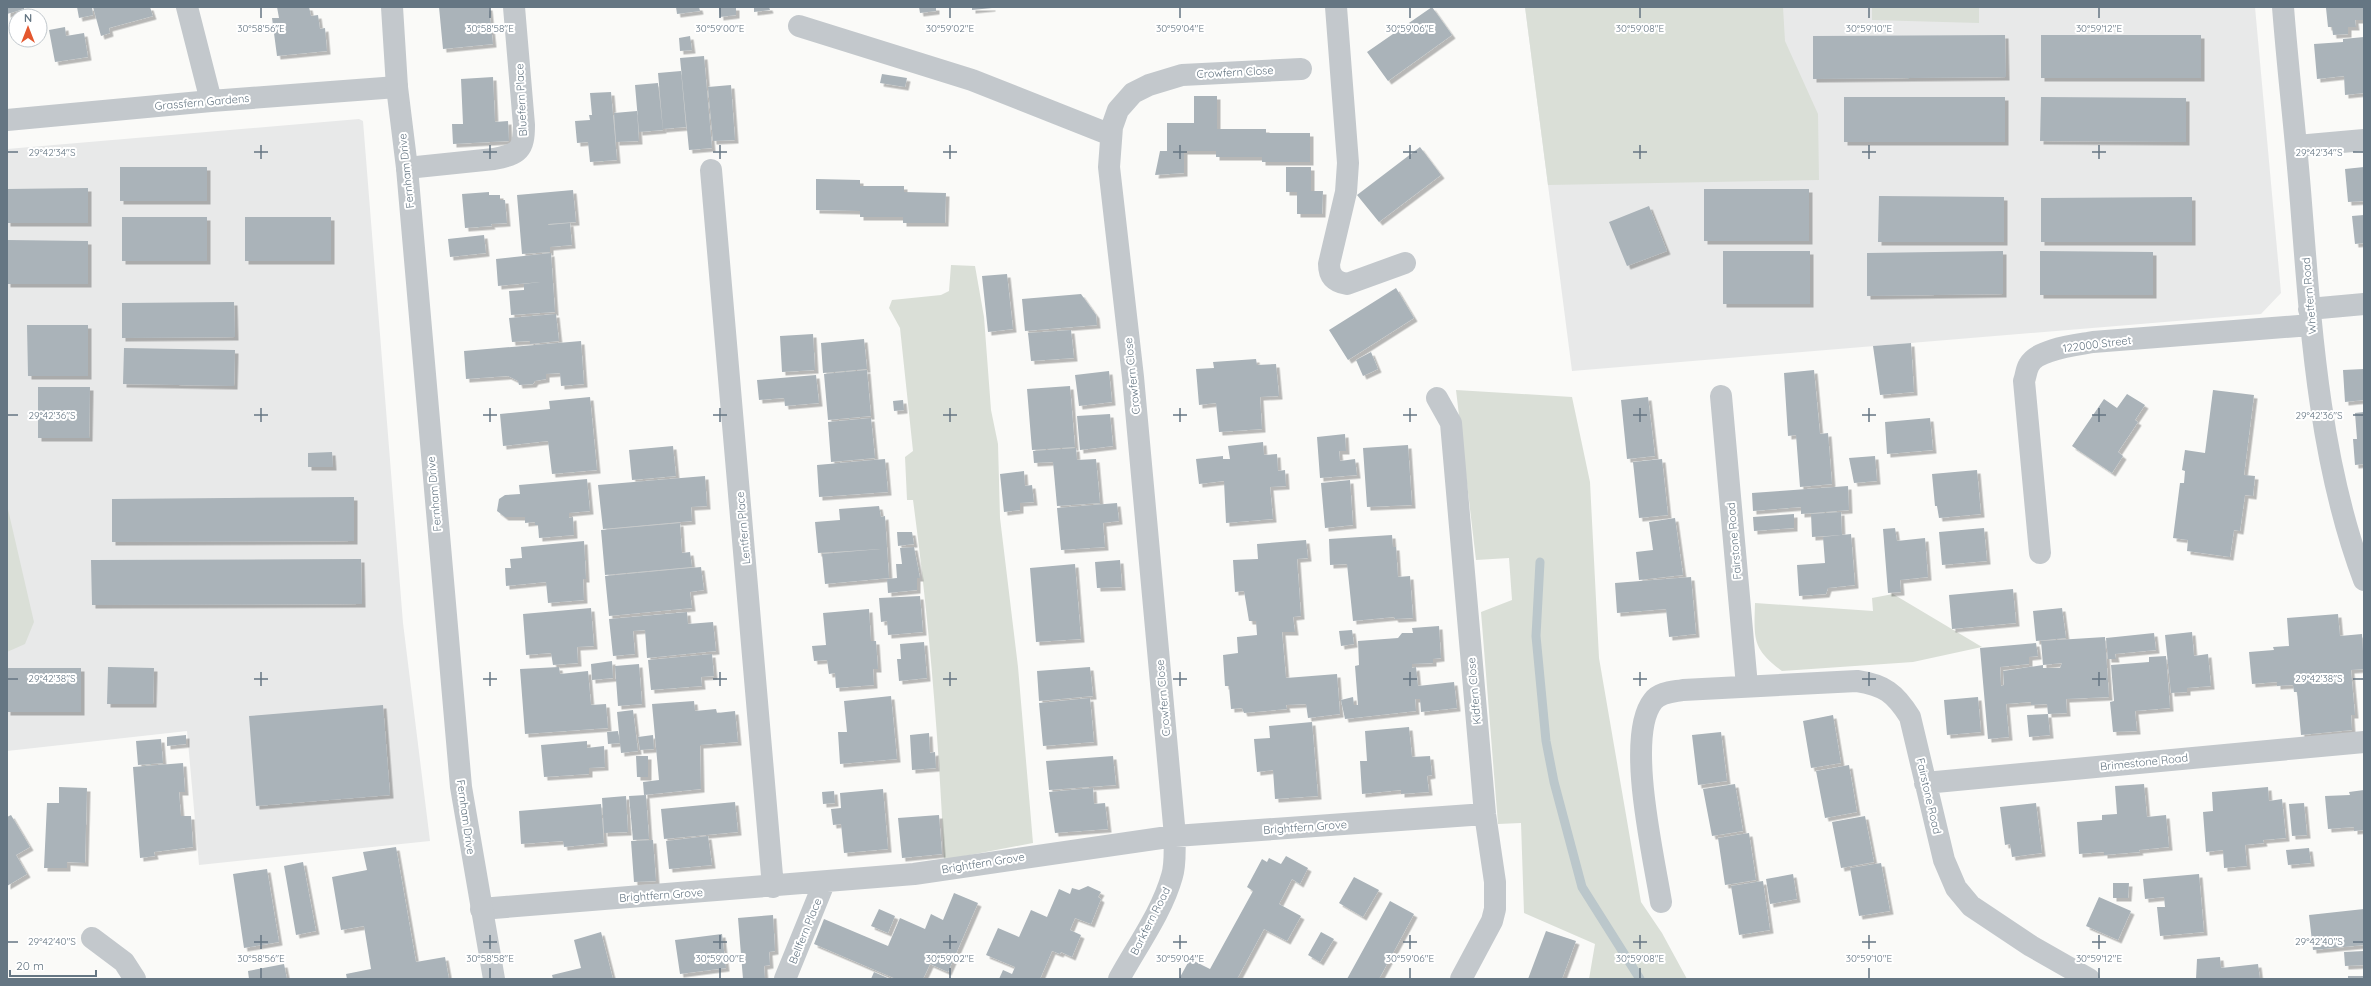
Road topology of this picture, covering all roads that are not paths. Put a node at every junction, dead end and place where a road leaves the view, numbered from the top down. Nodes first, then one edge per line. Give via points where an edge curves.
1 (187, 7) edge
2 (392, 7) edge
3 (514, 7) edge
4 (1336, 7) edge
5 (2283, 7) edge
6 (800, 26) dead end
7 (1301, 68) dead end
8 (397, 87) junction
9 (211, 101) junction
10 (7, 120) edge
11 (1111, 135) junction
12 (2364, 140) edge
13 (2297, 146) junction
14 (407, 168) junction
15 (711, 170) dead end
16 (1405, 263) dead end
17 (2364, 304) edge
18 (2310, 317) junction
19 (1721, 396) dead end
20 (1437, 398) dead end
21 (2040, 553) dead end
22 (2364, 580) edge
23 (1747, 686) junction
24 (2364, 742) edge
25 (1925, 783) junction
26 (1485, 814) junction
27 (1175, 836) junction
28 (824, 883) junction
29 (773, 887) junction
30 (1661, 902) dead end
31 (480, 909) junction
32 (92, 938) dead end
33 (134, 979) edge
34 (494, 979) edge
35 (785, 979) edge
36 (1119, 979) edge
37 (1461, 979) edge
38 (2089, 979) edge

1 - 9 street
2 - 8 street, Fernham Drive
3 - 14 street, Bluefern Place via 524,125 524,141 520,149 508,156 494,159
4 - 16 street via 1348,163 1346,192 1329,272 1334,279 1347,284
5 - 13 street, Whetfern Road
6 - 11 street via 972,80
7 - 11 street, Crowfern Close via 1182,75 1150,85 1133,93 1118,110
8 - 9 street, Grassfern Gardens
8 - 14 street, Fernham Drive
9 - 10 street, Grassfern Gardens
11 - 27 street, Crowfern Close via 1108,167 1134,384
12 - 13 street
13 - 18 street, Whetfern Road
14 - 31 street, Fernham Drive via 461,787
15 - 29 street, Lentfern Place
17 - 18 street, 122000 Street
18 - 21 street, 122000 Street via 2093,342 2060,348 2041,355 2029,364 2024,381
18 - 22 street, Whetfern Road via 2325,429 2341,510
19 - 23 street, Fairstone Road
20 - 26 street, Kidfern Close via 1451,424
23 - 25 street, Fairstone Road via 1857,681 1877,684 1902,704 1910,717
23 - 30 street, Fairstone Road via 1667,692 1652,701 1647,712 1642,732 1643,794
24 - 25 street, Brimestone Road
25 - 38 street, Fairstone Road via 1944,860 1956,888 1972,906 2032,946
26 - 27 street, Brightfern Grove
26 - 37 street, Kidfern Close via 1495,882 1495,909 1488,930
27 - 28 street, Brightfern Grove via 914,874
27 - 36 street, Barkfern Road via 1170,881 1158,910
28 - 29 street, Brightfern Grove
28 - 35 street, Bellfern Place
29 - 31 street, Brightfern Grove
31 - 34 street, Fernham Drive
32 - 33 street via 124,962

